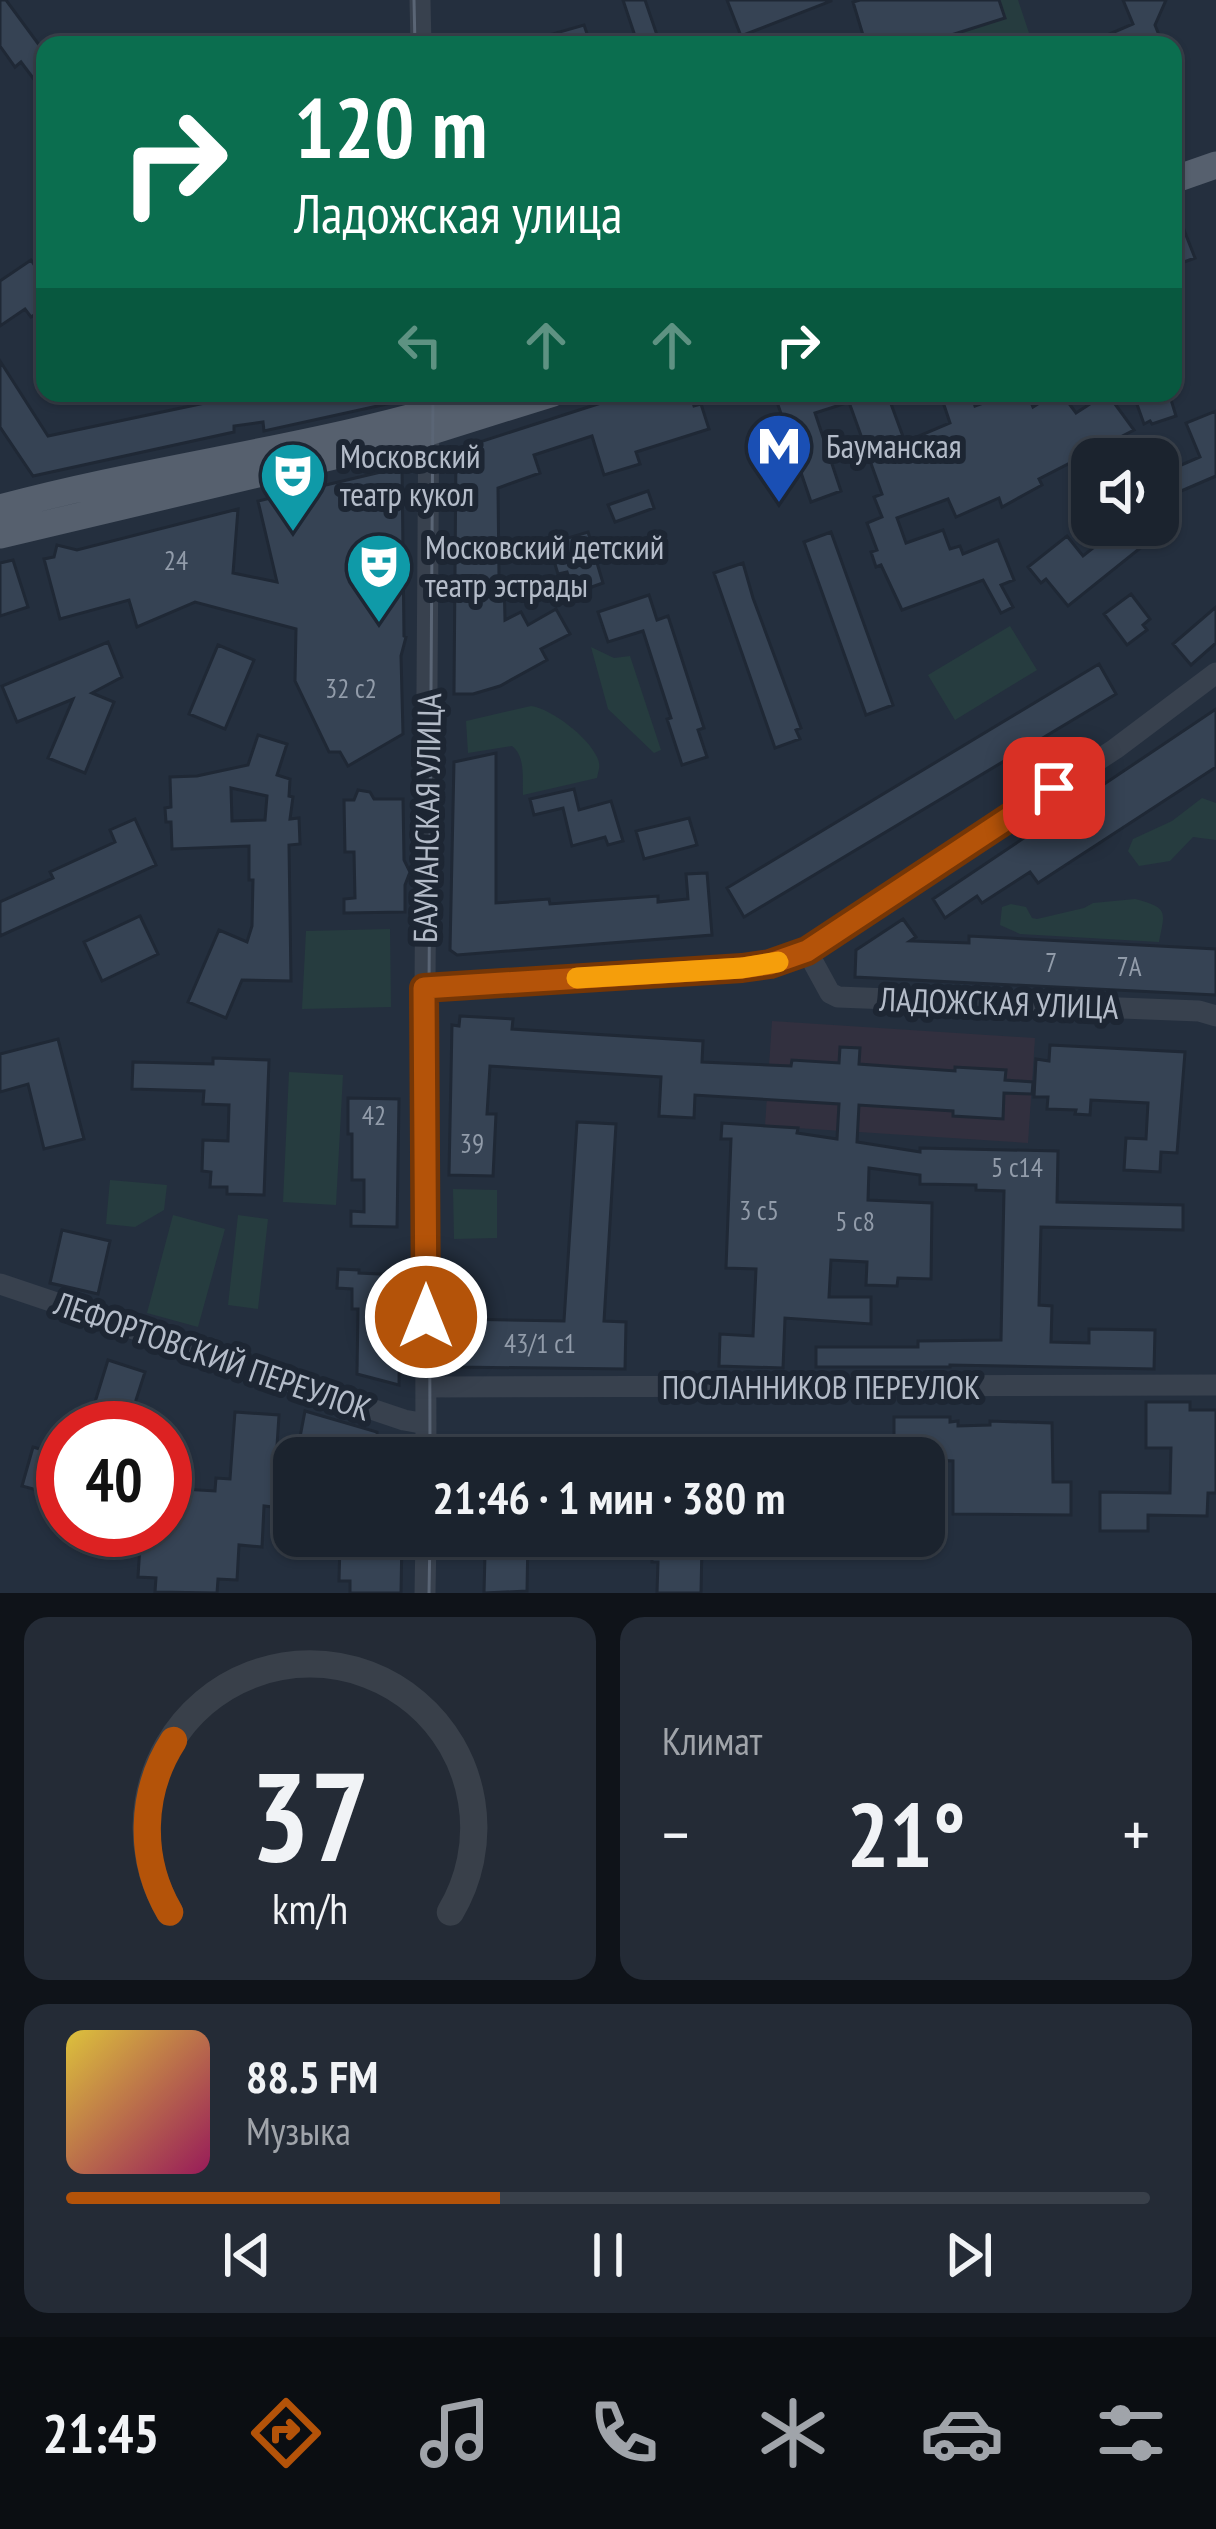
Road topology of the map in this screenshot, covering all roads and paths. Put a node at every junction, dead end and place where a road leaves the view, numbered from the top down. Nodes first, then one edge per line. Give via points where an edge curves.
1 (420, 0) edge
2 (421, 36) edge
3 (1216, 145) edge
4 (1182, 157) edge
5 (1216, 164) edge
6 (1182, 177) edge
7 (464, 402) edge
8 (497, 402) edge
9 (429, 413) edge
10 (3, 522) edge
11 (1216, 673) edge
12 (807, 951) junction
13 (424, 988) junction
14 (1216, 1016) edge
15 (0, 1285) edge
16 (1216, 1385) edge
17 (426, 1387) junction
18 (426, 1424) junction
19 (426, 1437) edge
20 (426, 1557) edge
21 (425, 1593) edge

1 - 2 street
3 - 4 main road
5 - 6 main road
7 - 9 main road
8 - 9 main road
9 - 10 main road via 242,480
9 - 13 street, БАУМАНСКАЯ УЛИЦА
11 - 12 street via 1115,749
12 - 13 street via 742,968
12 - 14 street, ЛАДОЖСКАЯ УЛИЦА via 838,997
13 - 17 street, БАУМАНСКАЯ УЛИЦА
15 - 18 street, ЛЕФОРТОВСКИЙ ПЕРЕУЛОК
16 - 17 street, ПОСЛАННИКОВ ПЕРЕУЛОК
17 - 18 street, БАУМАНСКАЯ УЛИЦА
18 - 19 street, БАУМАНСКАЯ УЛИЦА
20 - 21 street

